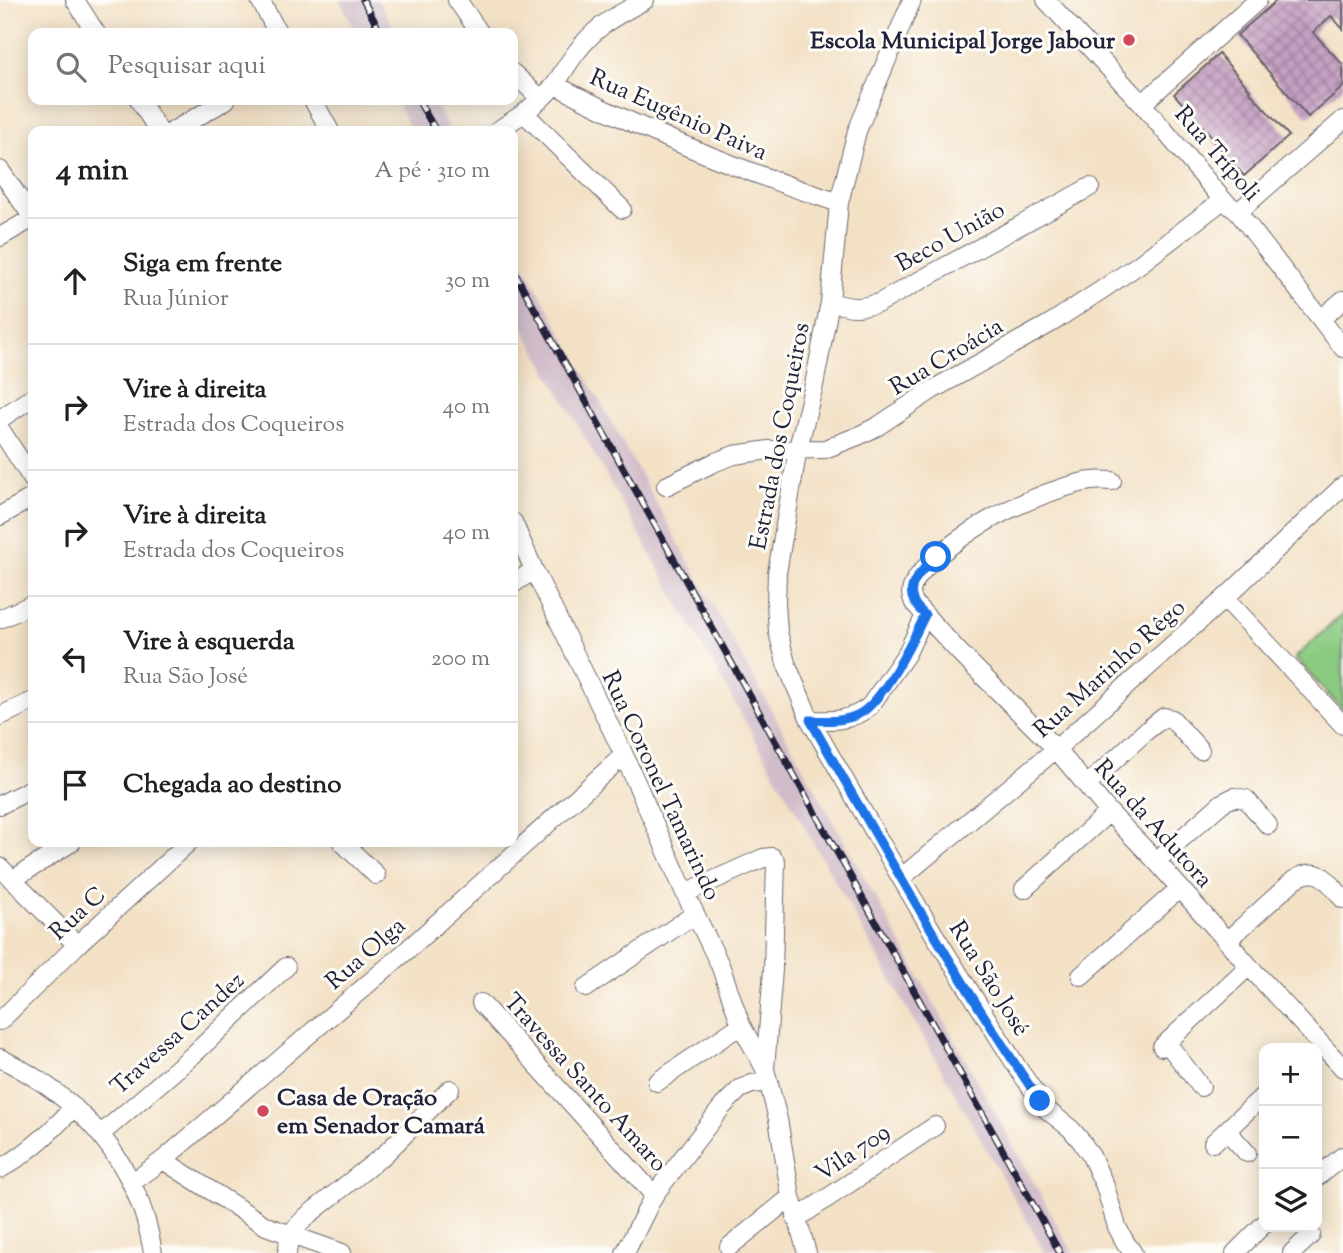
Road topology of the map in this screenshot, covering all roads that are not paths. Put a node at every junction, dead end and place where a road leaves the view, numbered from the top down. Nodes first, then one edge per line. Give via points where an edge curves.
1 (75, 0) edge
2 (260, 0) edge
3 (457, 0) edge
4 (645, 0) edge
5 (912, 0) edge
6 (1046, 0) edge
7 (1258, 0) edge
8 (93, 28) edge
9 (275, 28) edge
10 (477, 28) edge
11 (518, 78) edge
12 (555, 85) junction
13 (541, 99) junction
14 (1142, 104) junction
15 (142, 105) edge
16 (217, 105) edge
17 (316, 105) edge
18 (524, 113) junction
19 (1343, 120) edge
20 (156, 126) edge
21 (182, 126) edge
22 (327, 126) edge
23 (504, 126) edge
24 (0, 170) edge
25 (1090, 187) dead end
26 (1223, 200) junction
27 (839, 203) junction
28 (622, 209) dead end
29 (28, 211) edge
30 (1238, 212) junction
31 (28, 221) edge
32 (0, 237) edge
33 (1343, 300) edge
34 (830, 302) junction
35 (1321, 319) junction
36 (1343, 348) edge
37 (28, 400) edge
38 (0, 419) edge
39 (0, 429) edge
40 (798, 449) junction
41 (28, 472) edge
42 (1112, 481) dead end
43 (666, 486) dead end
44 (1343, 486) edge
45 (28, 500) edge
46 (0, 516) edge
47 (518, 533) edge
48 (534, 570) junction
49 (518, 581) edge
50 (1225, 598) junction
51 (28, 606) edge
52 (925, 615) junction
53 (0, 619) edge
54 (28, 703) edge
55 (0, 716) edge
56 (810, 720) junction
57 (1343, 725) edge
58 (1056, 749) junction
59 (1200, 750) dead end
60 (624, 755) junction
61 (1087, 785) junction
62 (28, 791) edge
63 (0, 805) edge
64 (1110, 812) junction
65 (1268, 825) dead end
66 (62, 847) edge
67 (183, 847) edge
68 (346, 847) edge
69 (1156, 861) junction
70 (6, 874) edge
71 (376, 876) dead end
72 (901, 878) junction
73 (1180, 888) junction
74 (1024, 889) dead end
75 (685, 893) junction
76 (1343, 899) edge
77 (695, 915) junction
78 (1227, 941) junction
79 (77, 945) junction
80 (1249, 966) junction
81 (286, 967) dead end
82 (1081, 976) dead end
83 (586, 988) dead end
84 (481, 1003) dead end
85 (0, 1021) edge
86 (741, 1025) junction
87 (1314, 1043) edge
88 (1322, 1050) edge
89 (0, 1058) edge
90 (1343, 1068) edge
91 (767, 1076) junction
92 (657, 1082) dead end
93 (1202, 1087) dead end
94 (450, 1089) dead end
95 (1259, 1100) edge
96 (74, 1107) junction
97 (934, 1126) dead end
98 (1227, 1130) junction
99 (101, 1135) junction
100 (1213, 1143) dead end
101 (1247, 1153) dead end
102 (1343, 1156) edge
103 (163, 1160) junction
104 (0, 1169) edge
105 (1322, 1173) edge
106 (133, 1182) junction
107 (654, 1195) junction
108 (791, 1197) junction
109 (796, 1219) junction
110 (1259, 1229) edge
111 (289, 1234) junction
112 (1311, 1235) dead end
113 (729, 1247) dead end
114 (153, 1253) edge
115 (287, 1253) edge
116 (342, 1253) edge
117 (625, 1253) edge
118 (807, 1253) edge
119 (1133, 1253) edge
120 (1235, 1253) edge
121 (1292, 1253) edge

1 - 8 street
2 - 9 street
3 - 10 street
4 - 12 street via 591,35
5 - 27 street, Estrada dos Coqueiros via 857,131
6 - 14 street, Rua Trípoli
7 - 14 street
11 - 13 street
12 - 13 street, Rua Eugênio Paiva
12 - 27 street, Rua Eugênio Paiva via 731,165
13 - 18 street, Rua Eugênio Paiva
14 - 26 street, Rua Trípoli
15 - 20 street
16 - 21 street
17 - 22 street
18 - 23 street, Rua Eugênio Paiva
18 - 28 street
19 - 30 street
24 - 29 street
25 - 34 street, Beco União via 879,303 849,308
26 - 30 street, Rua Trípoli
26 - 40 street, Rua Croácia via 1100,291 878,426 825,449
27 - 34 street, Estrada dos Coqueiros
30 - 35 street, Rua Trípoli
31 - 32 street
33 - 35 street
34 - 40 street, Estrada dos Coqueiros
35 - 36 street, Rua Trípoli
37 - 38 street
39 - 41 street
40 - 43 street, Rua Croácia via 734,455
40 - 56 street, Estrada dos Coqueiros via 776,603 786,663
42 - 52 street via 1093,480 1055,491 1008,510 955,543 914,581 911,594
44 - 50 street, Rua Marinho Rêgo
45 - 46 street
47 - 48 street, Rua Coronel Tamarindo
48 - 49 street
48 - 60 street, Rua Coronel Tamarindo
50 - 57 street
50 - 58 street, Rua Marinho Rêgo
51 - 53 street
52 - 56 street via 907,653 870,706 849,718
52 - 58 street, Rua da Adutora
54 - 55 street
56 - 72 street, Rua São José
58 - 61 street, Rua da Adutora
58 - 72 street, Rua Marinho Rêgo
59 - 61 street via 1172,719 1164,717
60 - 75 street, Rua Coronel Tamarindo
60 - 103 street, Rua Olga
61 - 64 street, Rua da Adutora
62 - 63 street
64 - 69 street, Rua da Adutora
64 - 74 street
65 - 69 street via 1246,799 1234,797
66 - 70 street
67 - 79 street, Rua C
68 - 71 street
69 - 73 street, Rua da Adutora
70 - 79 street
72 - 119 street, Rua São José via 1011,1059 1047,1110 1071,1129 1091,1156 1117,1227
73 - 78 street, Rua da Adutora
73 - 82 street
75 - 77 street, Rua Coronel Tamarindo
75 - 91 street via 763,858 772,857 776,862
76 - 78 street via 1320,874 1306,874
77 - 83 street
77 - 86 street, Rua Coronel Tamarindo via 720,965
78 - 80 street, Rua da Adutora
79 - 85 street, Rua C
80 - 87 street, Rua da Adutora
80 - 93 street via 1165,1046
81 - 99 street, Travessa Candez
84 - 107 street, Travessa Santo Amaro
86 - 91 street, Rua Coronel Tamarindo
86 - 92 street
88 - 90 street, Rua da Adutora
89 - 96 street via 29,1073
91 - 107 street via 740,1088
91 - 108 street
94 - 111 street via 384,1154
95 - 98 street
96 - 99 street
96 - 104 street via 35,1147
97 - 109 street, Vila 709
98 - 100 street
98 - 101 street
99 - 106 street
102 - 105 street
103 - 106 street, Rua Olga
103 - 111 street via 266,1226
106 - 114 street
107 - 117 street
108 - 109 street
108 - 113 street
109 - 118 street
110 - 120 street
111 - 115 street
111 - 116 street
112 - 121 street

